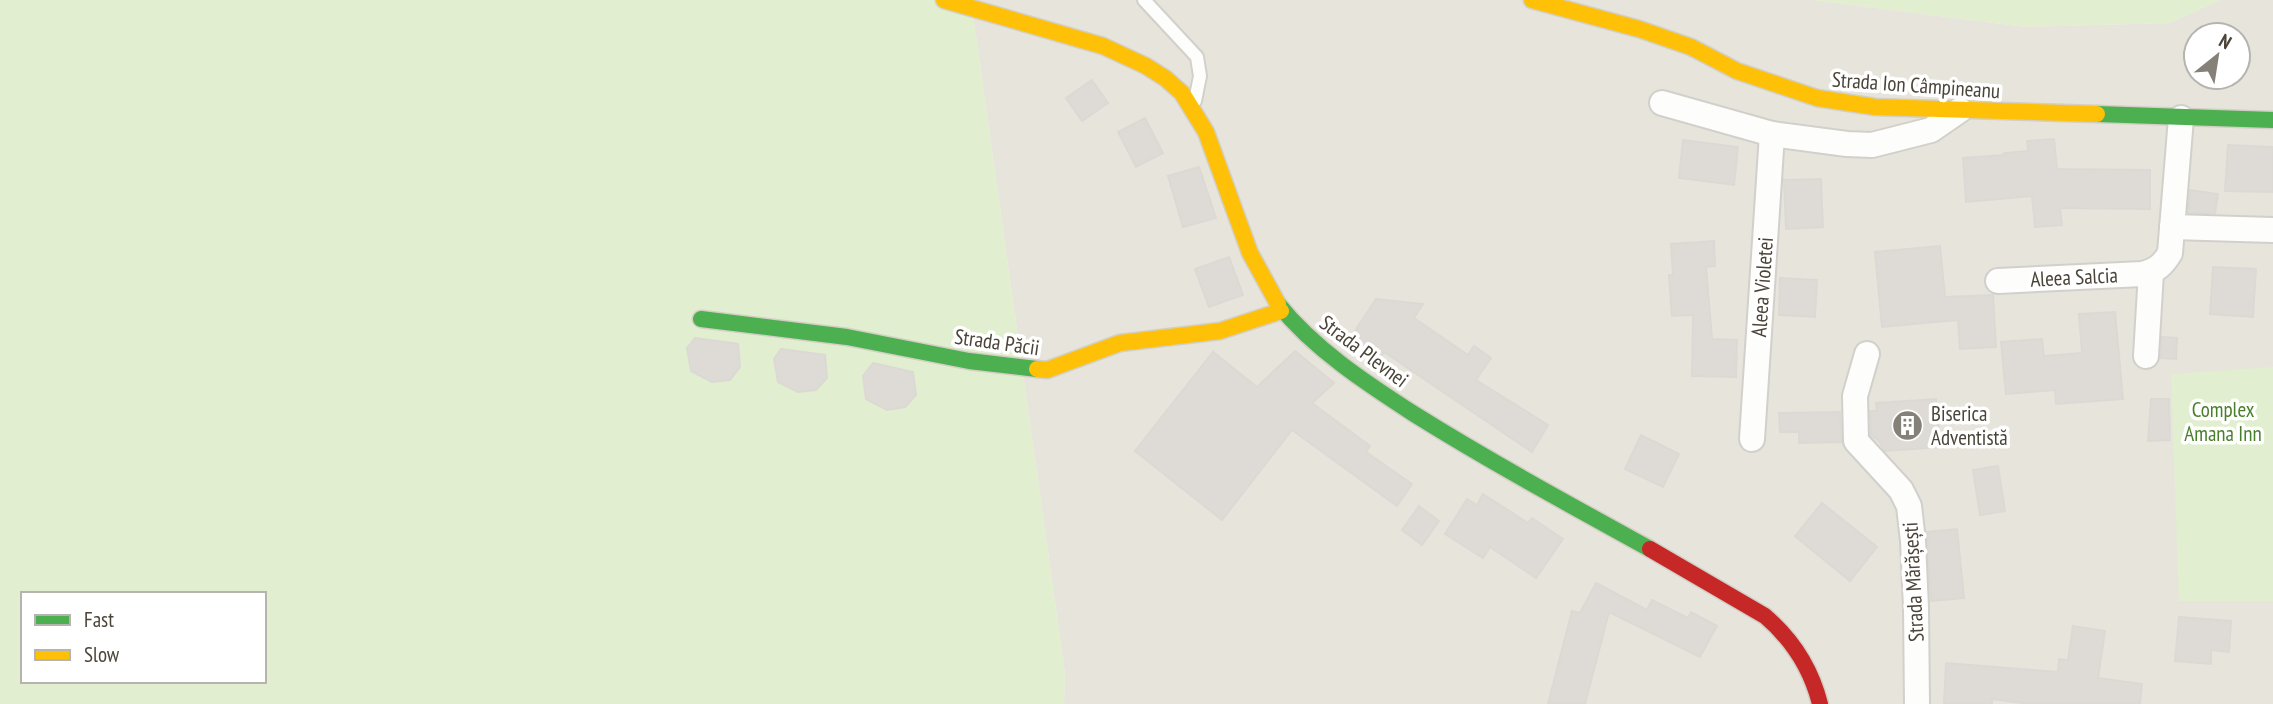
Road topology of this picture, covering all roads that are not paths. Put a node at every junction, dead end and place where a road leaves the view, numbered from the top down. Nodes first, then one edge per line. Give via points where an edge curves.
1 (944, 0) edge
2 (1144, 0) edge
3 (1532, 0) edge
4 (1662, 103) dead end
5 (1194, 108) junction
6 (1960, 110) junction
7 (2180, 118) junction
8 (2273, 120) edge
9 (1772, 134) junction
10 (2172, 227) junction
11 (2273, 230) edge
12 (2151, 272) junction
13 (1998, 281) dead end
14 (1281, 311) junction
15 (702, 319) dead end
16 (1867, 354) dead end
17 (2146, 356) dead end
18 (1752, 439) dead end
19 (1820, 704) edge
20 (1917, 704) edge

1 - 5 street, Strada Plevnei via 1105,46 1168,81
2 - 5 lane via 1197,57 1200,76
3 - 6 street, Strada Ion Câmpineanu via 1691,47 1737,71 1817,99 1875,107
4 - 9 street
5 - 14 street, Strada Plevnei via 1253,262
6 - 7 street, Strada Ion Câmpineanu
6 - 9 street via 1931,130 1872,145
7 - 8 street, Strada Ion Câmpineanu
7 - 10 street
9 - 18 street, Aleea Violetei
10 - 11 street
10 - 12 street via 2170,253
12 - 13 street, Aleea Salcia
12 - 17 street
14 - 15 street, Strada Păcii via 1220,331 1120,343 1047,370
14 - 19 street, Strada Plevnei via 1333,356 1427,422 1765,616 1785,632 1806,664
16 - 20 street, Strada Mărășești via 1855,396 1856,441 1901,490 1909,506

